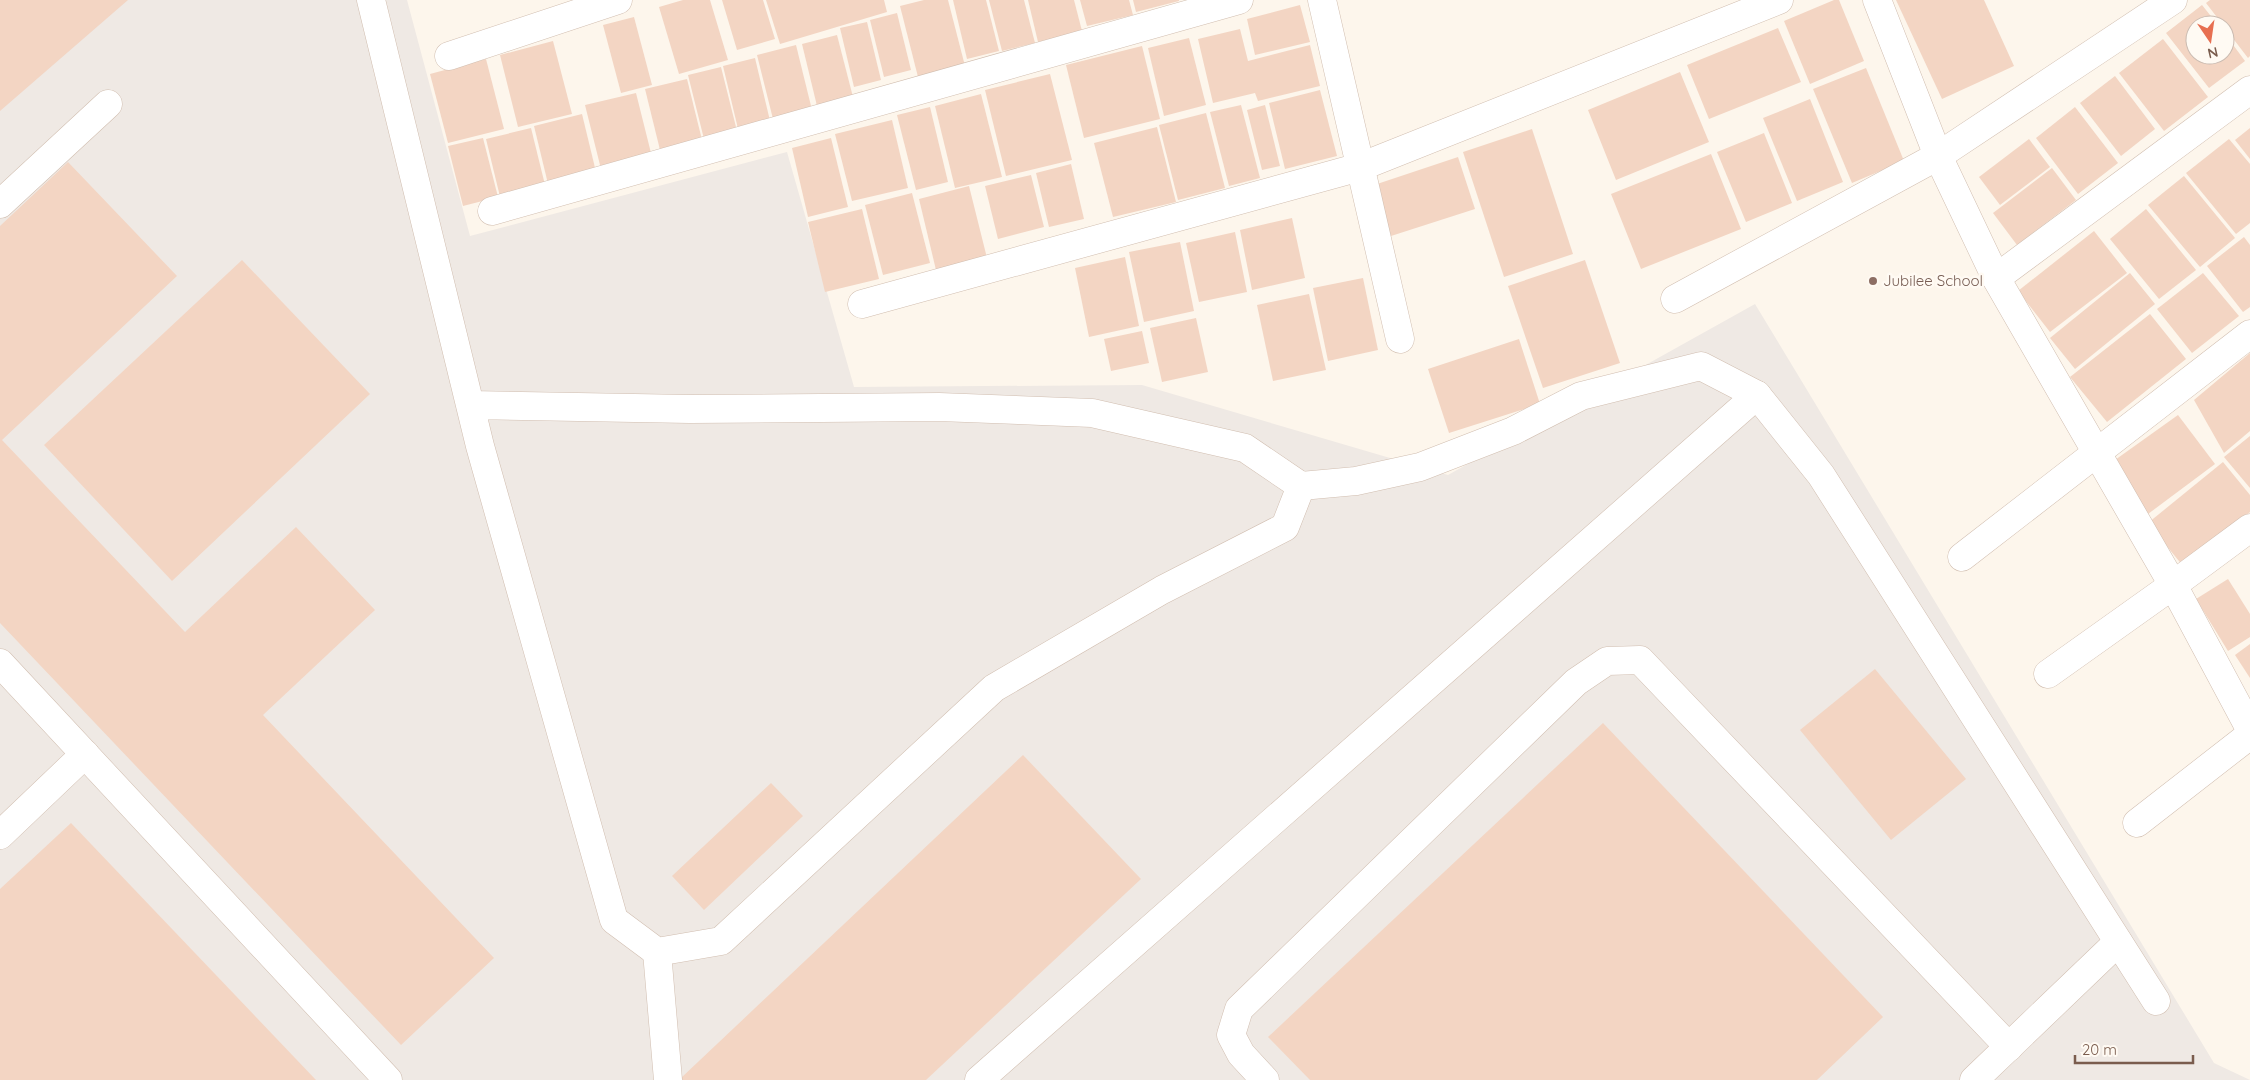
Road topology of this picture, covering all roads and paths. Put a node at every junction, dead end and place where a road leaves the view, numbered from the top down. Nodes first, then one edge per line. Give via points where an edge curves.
1 (371, 0) edge
2 (618, 0) edge
3 (1239, 0) edge
4 (1322, 0) edge
5 (1779, 0) edge
6 (1876, 0) edge
7 (2173, 0) edge
8 (449, 56) dead end
9 (2250, 90) edge
10 (108, 104) dead end
11 (1938, 156) junction
12 (1360, 167) junction
13 (0, 204) edge
14 (492, 211) dead end
15 (1996, 278) junction
16 (1675, 300) dead end
17 (862, 304) dead end
18 (2250, 334) edge
19 (1400, 339) dead end
20 (1757, 395) junction
21 (470, 405) junction
22 (2098, 452) junction
23 (1301, 486) junction
24 (2250, 528) edge
25 (1962, 557) dead end
26 (2173, 585) junction
27 (0, 663) edge
28 (2048, 674) dead end
29 (2250, 729) edge
30 (2250, 735) edge
31 (85, 754) junction
32 (2137, 823) dead end
33 (0, 835) edge
34 (2118, 942) junction
35 (657, 952) junction
36 (2156, 1001) dead end
37 (2009, 1047) junction
38 (388, 1080) edge
39 (668, 1080) edge
40 (979, 1080) edge
41 (1265, 1080) edge
42 (1974, 1080) edge

1 - 21 street
2 - 8 street
3 - 14 street
4 - 12 street
5 - 12 street
6 - 11 street
7 - 11 street
9 - 15 street
10 - 13 street
11 - 15 street
11 - 16 street
12 - 17 street
12 - 19 street
15 - 22 street
18 - 22 street
20 - 23 street via 1701,366 1581,396 1513,431 1420,468 1356,481
20 - 34 street via 1821,475
20 - 40 street
21 - 23 street via 690,409 939,407 1092,412 1245,448
21 - 35 street via 614,920
22 - 25 street
22 - 26 street
23 - 35 street via 1285,527 1162,590 994,688 721,940
24 - 26 street
26 - 28 street
26 - 29 street
27 - 31 street
30 - 32 street
31 - 33 street
31 - 38 street
34 - 36 street
34 - 37 street
35 - 39 street
37 - 41 street via 1640,660 1607,661 1576,682 1239,1009 1231,1035 1241,1054
37 - 42 street

